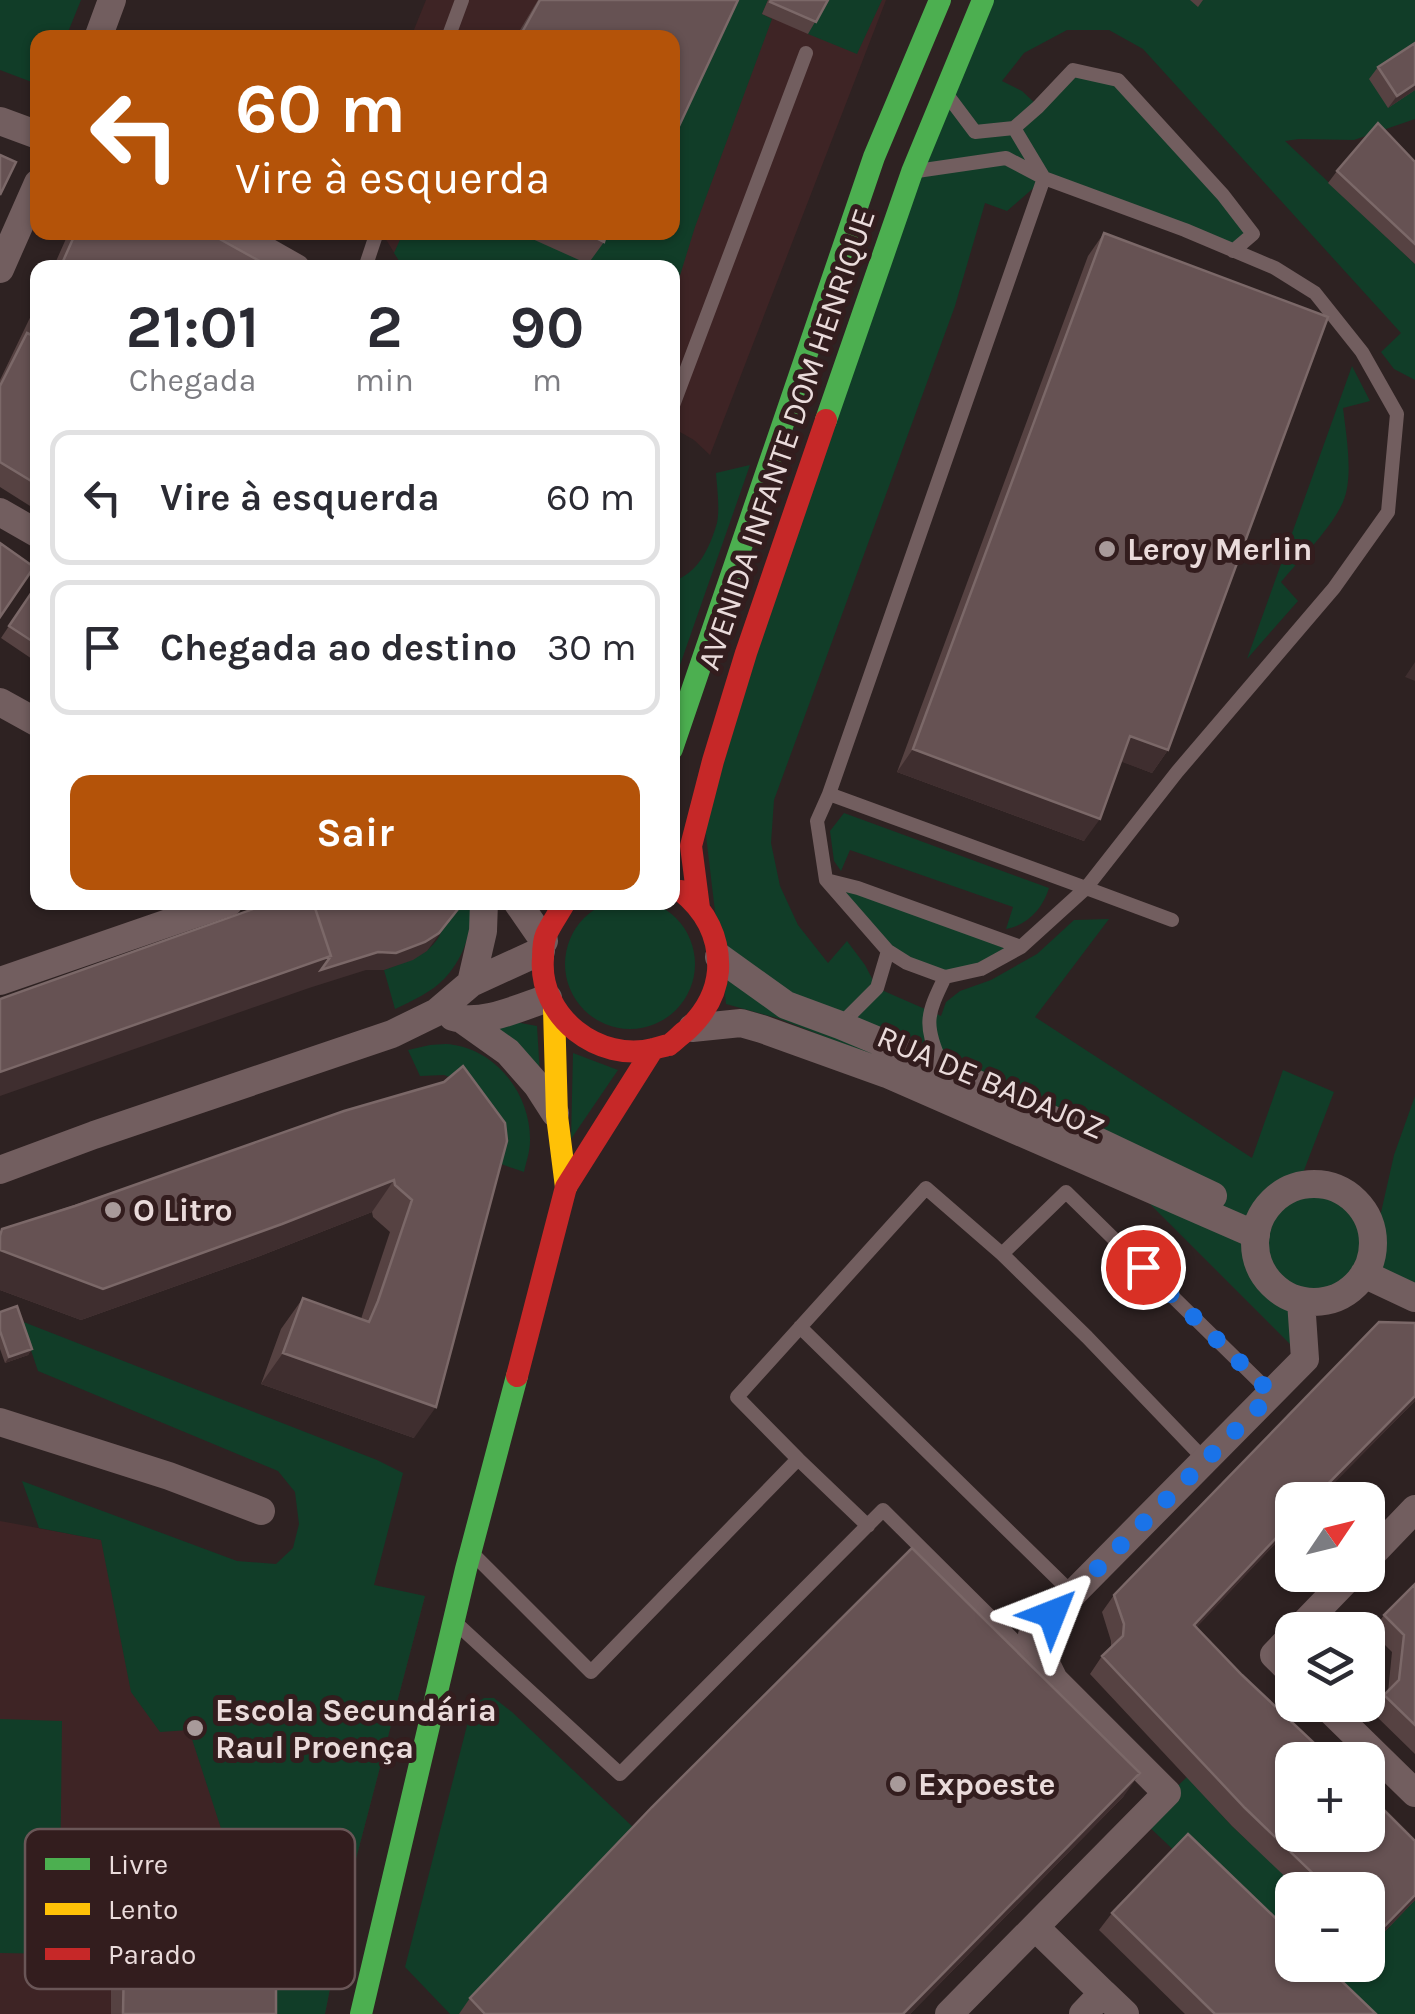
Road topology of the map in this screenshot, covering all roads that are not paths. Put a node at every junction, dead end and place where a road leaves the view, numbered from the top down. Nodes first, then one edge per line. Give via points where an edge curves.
1 (112, 0) edge
2 (462, 0) edge
3 (940, 0) edge
4 (983, 0) edge
5 (101, 30) edge
6 (451, 30) edge
7 (806, 53) dead end
8 (944, 92) junction
9 (0, 121) edge
10 (1014, 128) junction
11 (30, 132) edge
12 (912, 172) junction
13 (1044, 178) junction
14 (30, 201) edge
15 (246, 240) edge
16 (1233, 250) junction
17 (282, 260) edge
18 (0, 269) edge
19 (680, 387) edge
20 (0, 512) edge
21 (30, 529) edge
22 (0, 702) edge
23 (30, 719) edge
24 (680, 726) edge
25 (829, 794) junction
26 (826, 880) junction
27 (1086, 888) junction
28 (680, 892) edge
29 (700, 908) junction
30 (205, 910) edge
31 (484, 910) edge
32 (521, 910) edge
33 (559, 910) edge
34 (1172, 920) dead end
35 (543, 946) junction
36 (1020, 947) junction
37 (888, 951) junction
38 (718, 957) junction
39 (945, 977) junction
40 (0, 981) edge
41 (471, 983) junction
42 (551, 1003) junction
43 (450, 1016) junction
44 (840, 1025) junction
45 (692, 1028) junction
46 (653, 1049) junction
47 (944, 1068) junction
48 (557, 1116) junction
49 (0, 1170) edge
50 (566, 1187) junction
51 (1258, 1227) junction
52 (1002, 1254) junction
53 (1364, 1274) junction
54 (1415, 1298) edge
55 (1301, 1301) junction
56 (800, 1327) junction
57 (1272, 1394) junction
58 (0, 1422) edge
59 (798, 1459) junction
60 (1205, 1460) junction
61 (1415, 1509) edge
62 (261, 1510) dead end
63 (868, 1526) junction
64 (1385, 1540) edge
65 (471, 1552) junction
66 (1335, 1592) edge
67 (1073, 1594) junction
68 (1316, 1612) edge
69 (453, 1620) junction
70 (1054, 1680) junction
71 (1342, 1722) edge
72 (1415, 1793) edge
73 (1035, 1927) junction
74 (1103, 1993) junction
75 (361, 2014) edge
76 (949, 2014) edge
77 (1083, 2014) edge
78 (1124, 2014) edge

1 - 5 street
2 - 6 lane
3 - 24 main road, AVENIDA INFANTE DOM HENRIQUE via 874,157
4 - 8 main road, AVENIDA INFANTE DOM HENRIQUE
7 - 19 lane
8 - 10 lane via 975,132
8 - 12 main road, AVENIDA INFANTE DOM HENRIQUE
9 - 11 street
10 - 13 lane
10 - 16 lane via 1073,70 1118,80 1253,234
12 - 13 lane via 1006,158
12 - 29 main road, AVENIDA INFANTE DOM HENRIQUE via 713,760 691,846
13 - 16 lane
13 - 25 lane
14 - 18 street
15 - 17 street
16 - 27 lane via 1315,293 1362,352 1397,414 1388,512 1334,588
20 - 21 street
22 - 23 street
25 - 26 lane via 817,821
25 - 27 lane
26 - 36 lane
26 - 37 lane
27 - 34 lane
27 - 36 lane
28 - 29 main road
29 - 38 main road, AVENIDA INFANTE DOM HENRIQUE
30 - 40 street
31 - 41 street
32 - 35 street
33 - 35 main road
35 - 41 street
35 - 42 main road
36 - 39 lane via 981,968
37 - 39 lane
37 - 44 lane via 877,988
38 - 44 street via 776,1000
38 - 45 main road via 714,992
39 - 47 lane via 929,1009 931,1041
41 - 43 street
42 - 43 street
42 - 46 main road via 585,1041 616,1052
42 - 48 main road
43 - 48 street via 508,1052
43 - 49 street
44 - 47 street
45 - 46 main road
45 - 51 street, RUA DE BADAJOZ via 751,1026 887,1074
46 - 50 main road
47 - 51 street
48 - 50 main road
50 - 65 main road
51 - 53 street via 1269,1204 1298,1186 1346,1194 1366,1214 1372,1236
51 - 55 street via 1257,1258 1267,1278
52 - 56 lane via 926,1188
52 - 57 lane via 1066,1192
52 - 60 lane
53 - 54 street
53 - 55 street via 1342,1295
55 - 57 street via 1305,1358
56 - 59 lane via 737,1397
56 - 67 lane
57 - 60 street
58 - 62 street
59 - 63 lane
59 - 65 lane via 590,1672
60 - 67 street
61 - 64 street
63 - 69 lane via 620,1774
63 - 70 lane via 883,1510
65 - 69 main road
66 - 68 street
67 - 70 street via 1032,1636
69 - 75 main road
70 - 73 street via 1168,1793
71 - 72 street
73 - 74 street
73 - 76 street
74 - 77 street
74 - 78 street

